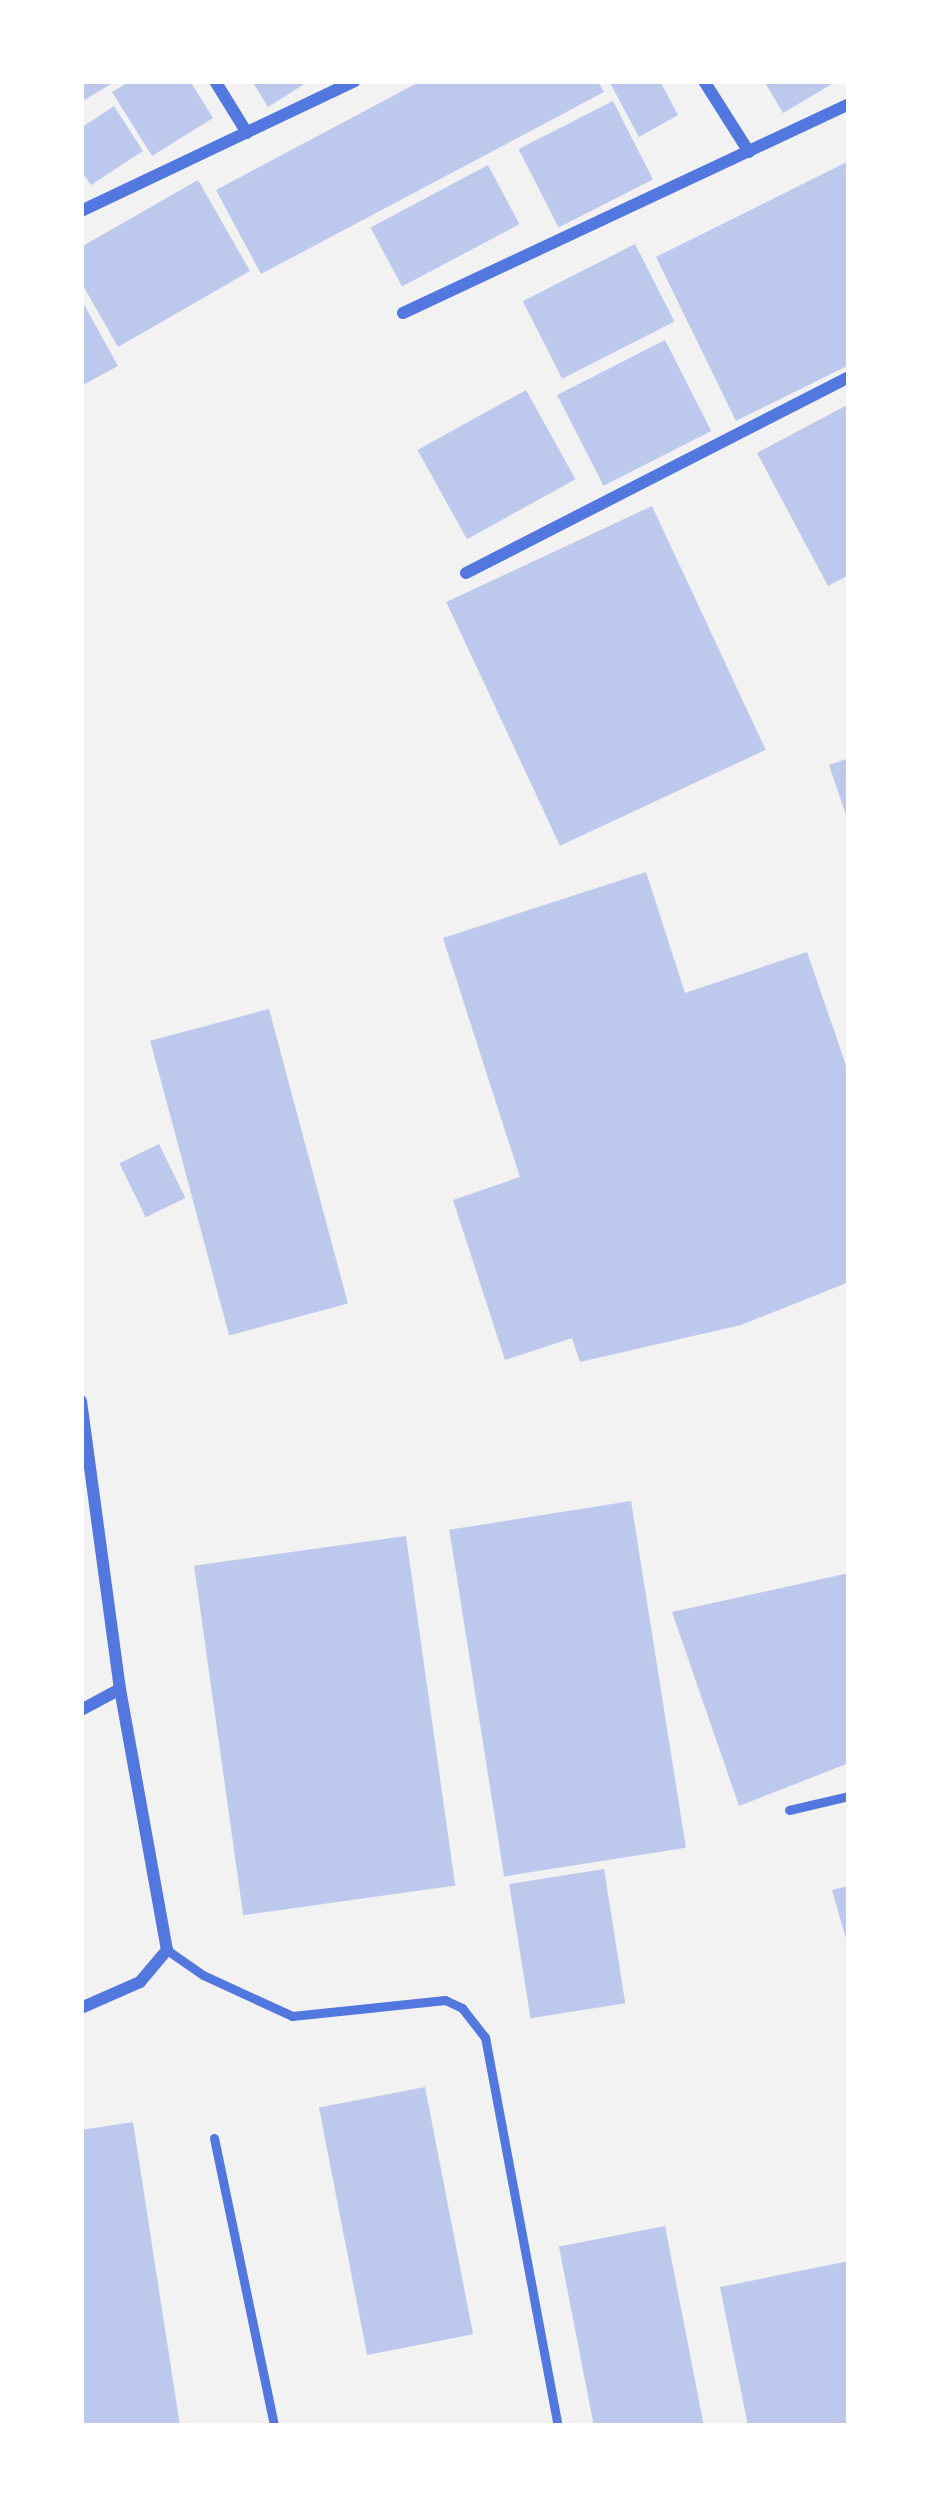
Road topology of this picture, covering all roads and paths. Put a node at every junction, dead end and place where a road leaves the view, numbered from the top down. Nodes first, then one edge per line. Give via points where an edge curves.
1 (215, 81) edge
2 (355, 81) edge
3 (704, 81) edge
4 (849, 104) edge
5 (247, 133) junction
6 (749, 152) junction
7 (81, 211) edge
8 (403, 314) dead end
9 (849, 377) edge
10 (466, 573) dead end
11 (81, 1401) edge
12 (83, 1432) edge
13 (120, 1689) junction
14 (81, 1710) edge
15 (849, 1796) edge
16 (789, 1810) dead end
17 (167, 1951) junction
18 (81, 2008) edge
19 (214, 2138) dead end
20 (274, 2426) edge
21 (558, 2426) edge

1 - 5 street
2 - 5 street
3 - 6 street
4 - 6 street
5 - 7 street
6 - 8 street
9 - 10 street
11 - 12 street
12 - 13 street
13 - 14 street
13 - 17 street
15 - 16 lane
17 - 18 street via 140,1982
17 - 21 lane via 292,2015 445,2000 462,2008 484,2037
19 - 20 lane

